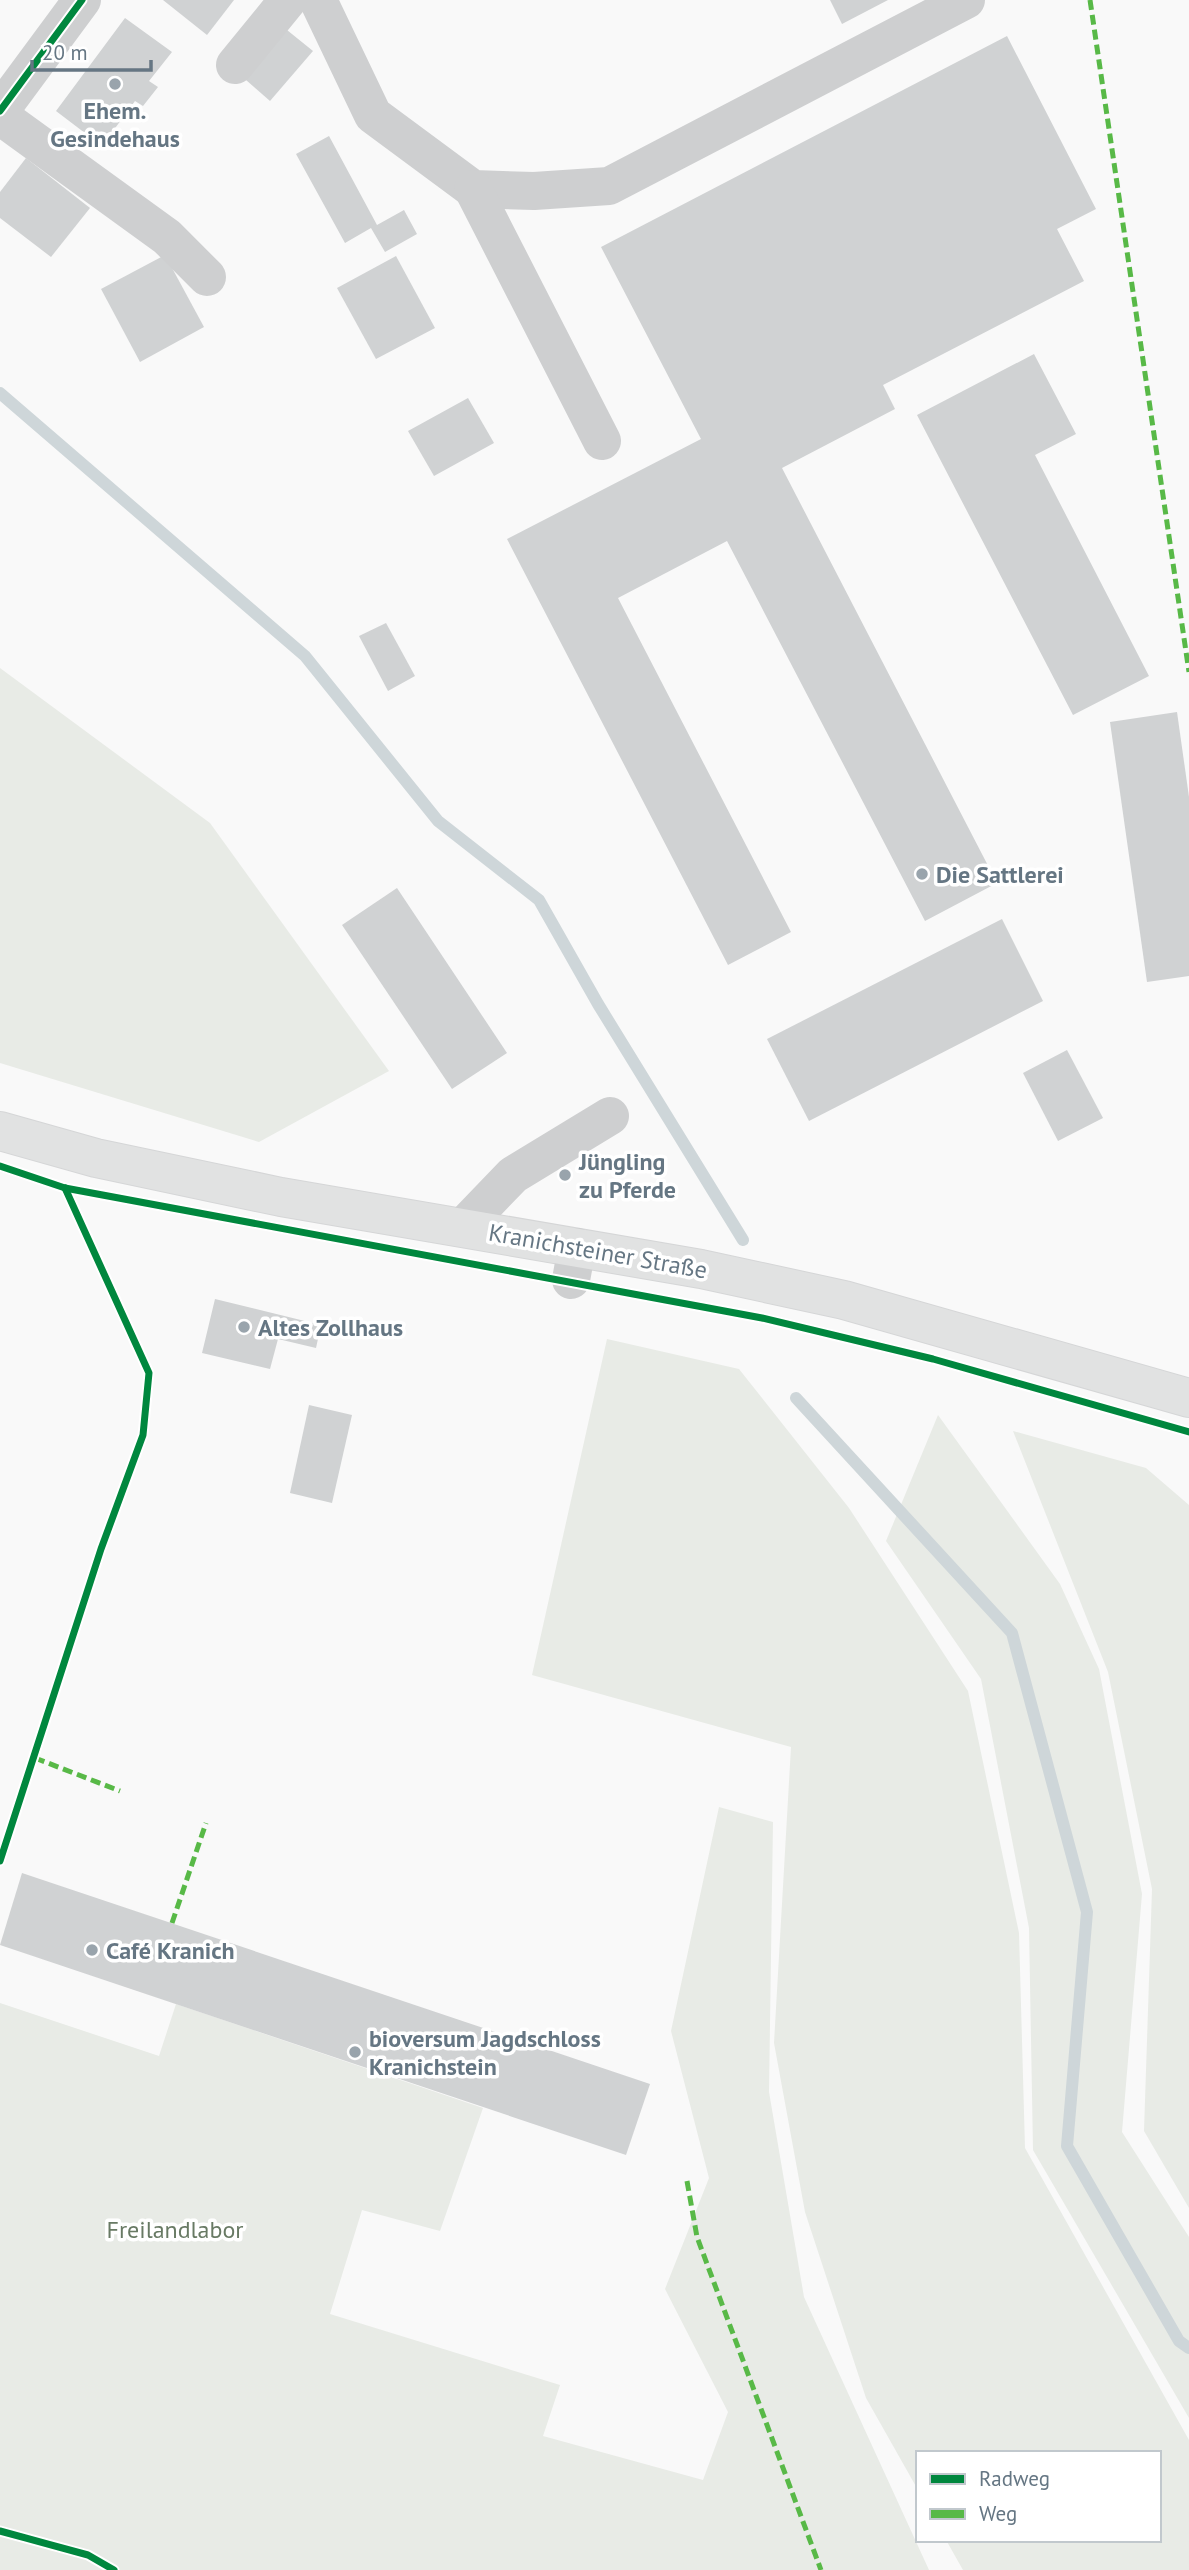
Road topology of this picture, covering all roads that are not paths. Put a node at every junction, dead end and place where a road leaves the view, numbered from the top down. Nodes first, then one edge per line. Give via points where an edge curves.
1 (82, 0) edge
2 (288, 0) edge
3 (318, 0) edge
4 (966, 0) edge
5 (235, 65) dead end
6 (0, 114) edge
7 (473, 189) junction
8 (207, 276) dead end
9 (602, 441) dead end
10 (610, 1116) dead end
11 (0, 1131) edge
12 (463, 1227) junction
13 (1189, 1398) edge

1 - 6 street
2 - 5 street
3 - 7 street via 373,115
4 - 7 street via 609,186
6 - 8 street via 167,236
7 - 9 street
10 - 12 street via 513,1175
11 - 12 main road, Kranichsteiner Straße via 96,1158 281,1198
12 - 13 main road, Kranichsteiner Straße via 574,1264 844,1300

